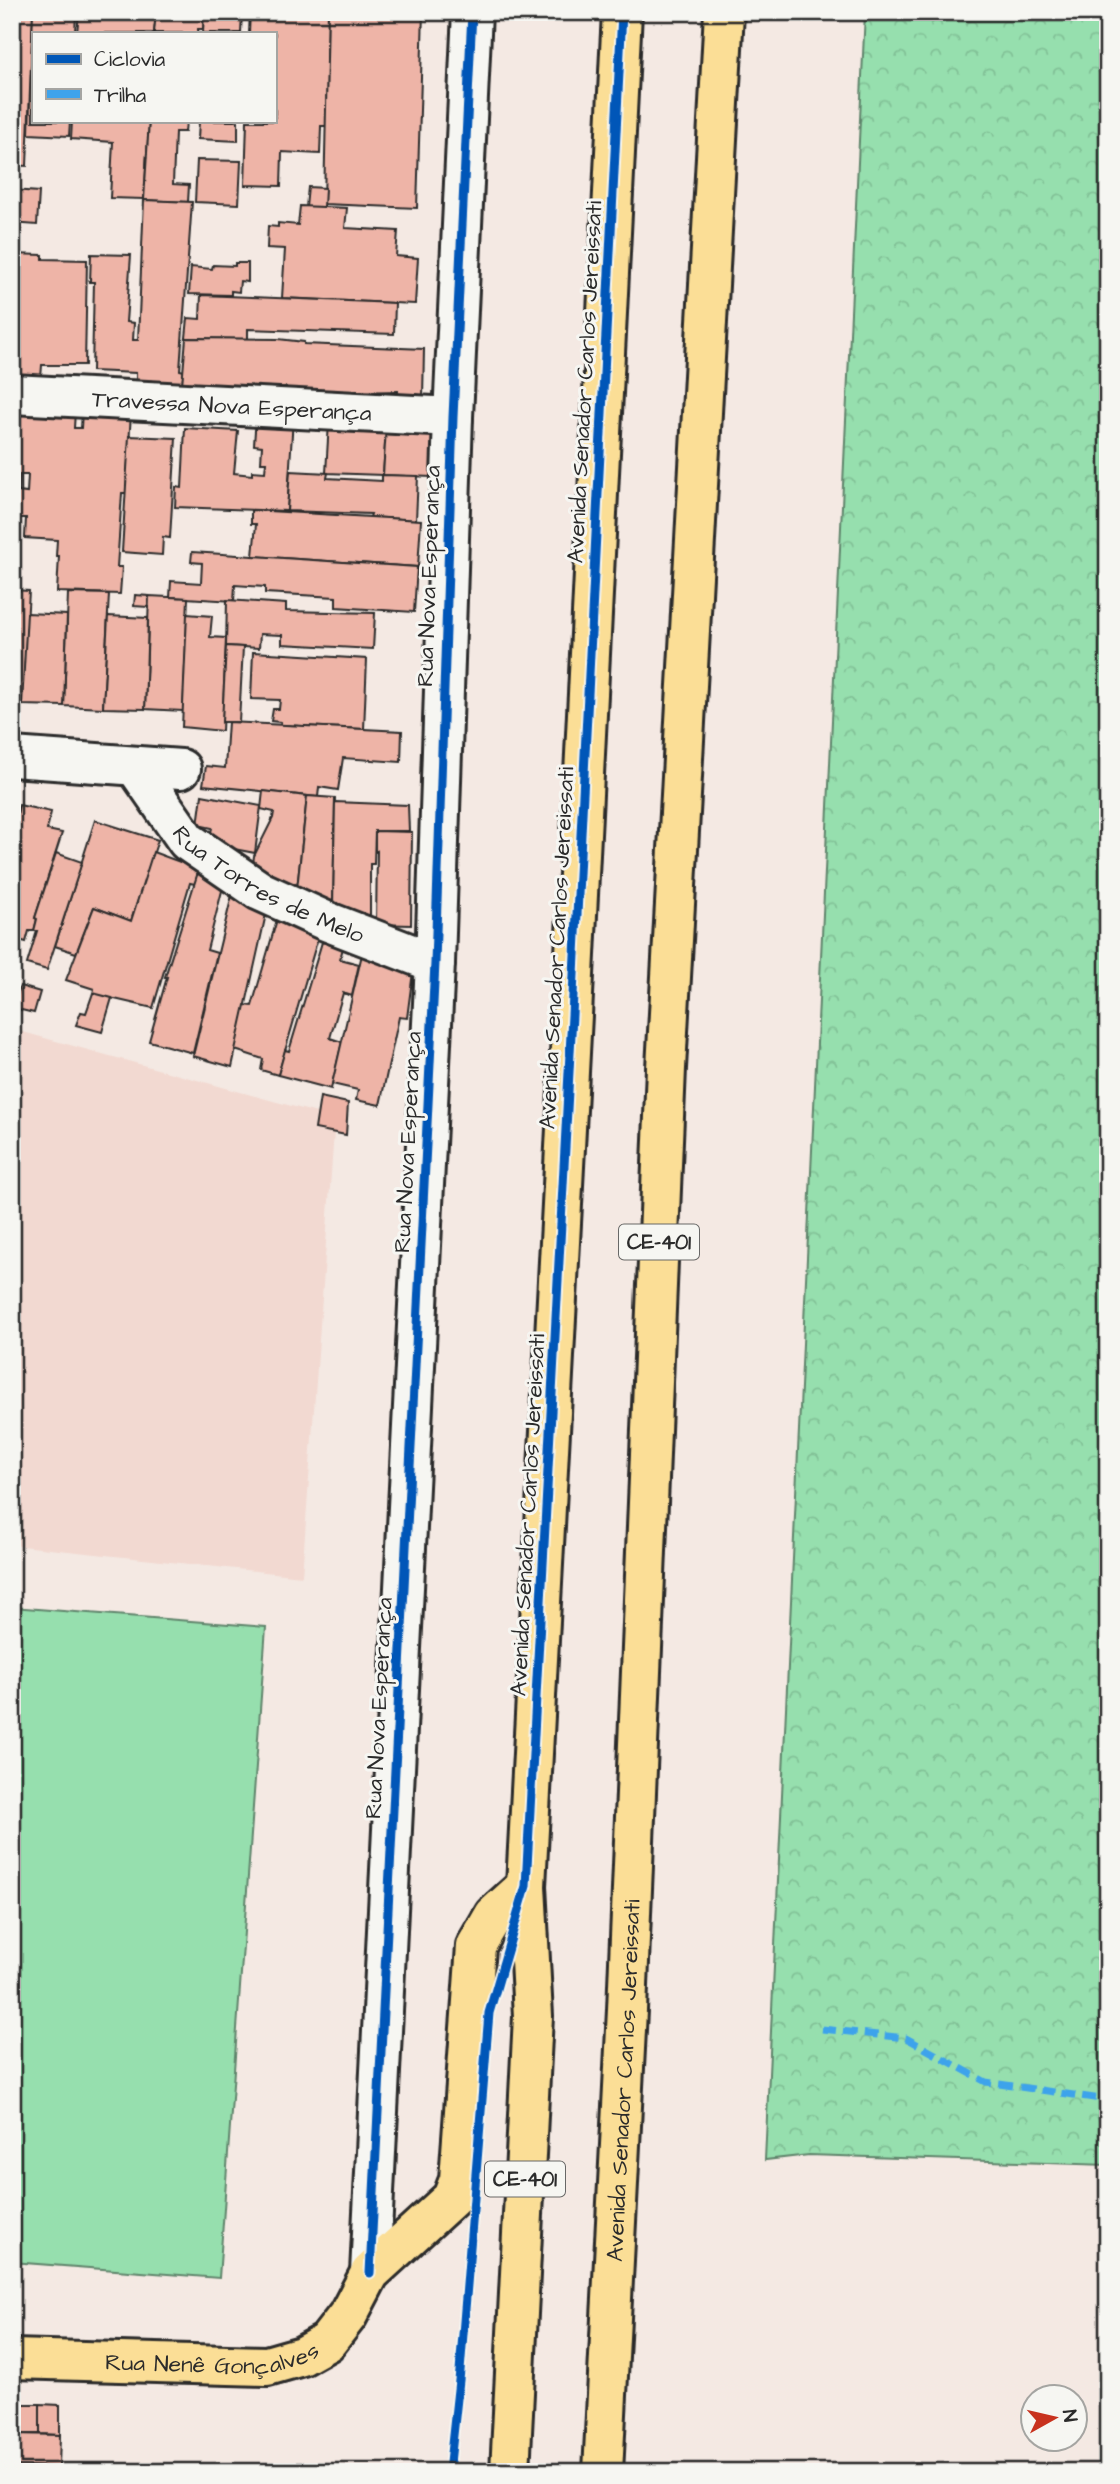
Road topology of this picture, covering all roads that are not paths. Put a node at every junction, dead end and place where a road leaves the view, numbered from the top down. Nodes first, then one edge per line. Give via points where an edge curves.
1 (472, 12) edge
2 (622, 12) edge
3 (724, 12) edge
4 (12, 394) edge
5 (453, 417) junction
6 (12, 757) edge
7 (135, 766) junction
8 (181, 769) dead end
9 (435, 963) junction
10 (526, 1886) junction
11 (370, 2273) junction
12 (12, 2359) edge
13 (510, 2472) edge
14 (603, 2472) edge

1 - 5 street, Rua Nova Esperança
2 - 10 main road, Avenida Senador Carlos Jereissati / CE-401
3 - 14 main road, Avenida Senador Carlos Jereissati / CE-401 via 666,1082
4 - 5 street, Travessa Nova Esperança
5 - 9 street, Rua Nova Esperança
6 - 7 street
7 - 8 street
7 - 9 street, Rua Torres de Melo via 187,841 260,891
9 - 11 street, Rua Nova Esperança
10 - 11 main road, Rua Nenê Gonçalves via 494,1915 476,1946 459,2180 452,2198
10 - 13 main road, Avenida Senador Carlos Jereissati / CE-401 via 533,2016
11 - 12 main road, Rua Nenê Gonçalves via 327,2343 267,2366

